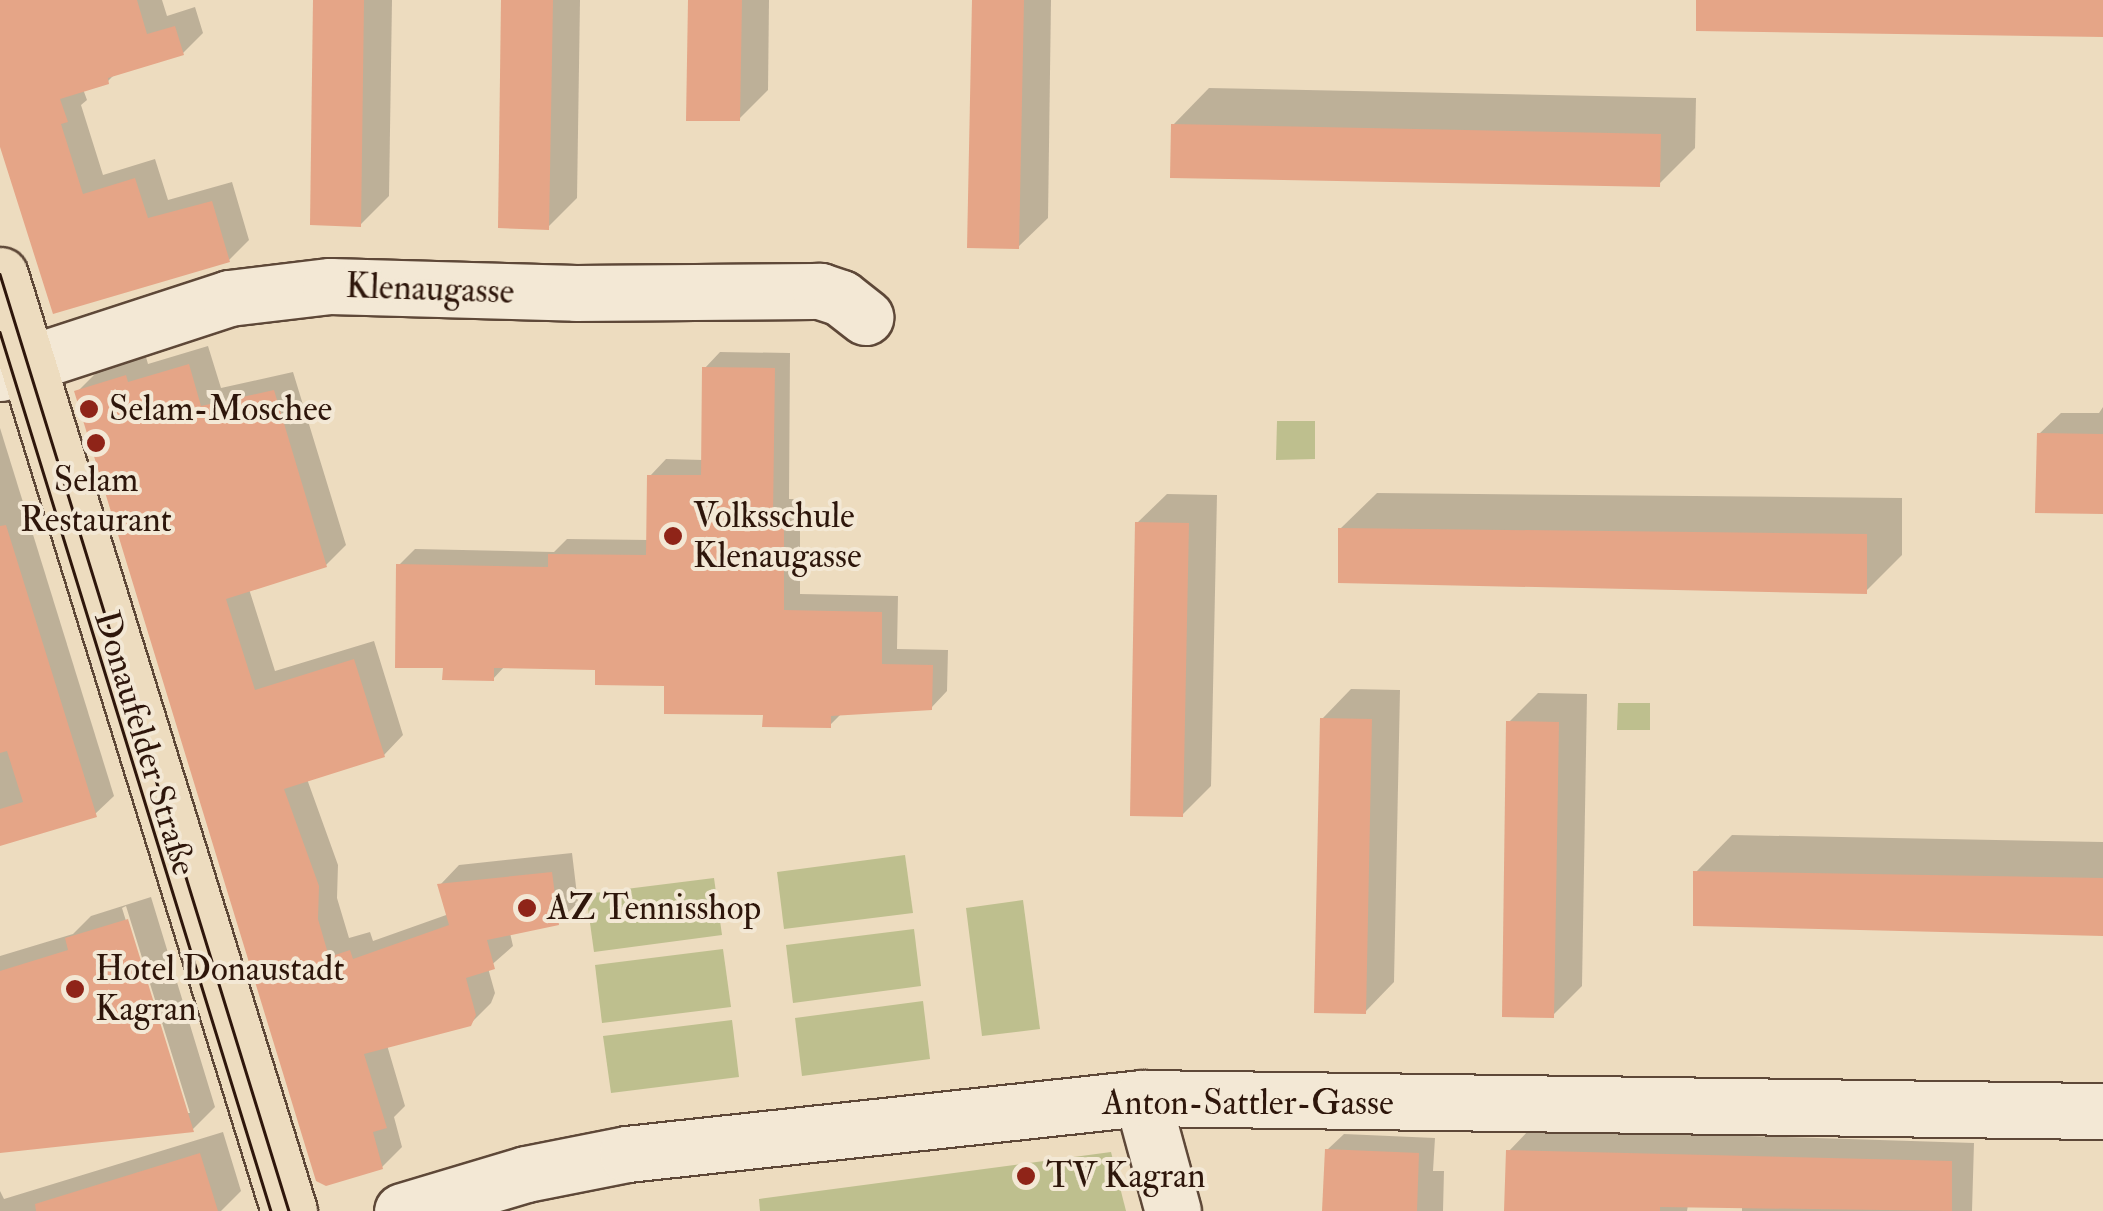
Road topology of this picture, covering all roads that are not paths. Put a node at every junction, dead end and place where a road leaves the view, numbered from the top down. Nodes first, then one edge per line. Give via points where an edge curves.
1 (0, 275) edge
2 (865, 317) dead end
3 (9, 376) edge
4 (1142, 1098) junction
5 (2103, 1110) edge
6 (251, 1211) edge
7 (289, 1211) edge
8 (402, 1211) edge
9 (1172, 1211) edge

1 - 3 main road, Donaufelder Straße
2 - 3 street, Klenaugasse via 820,291 330,286 230,298
3 - 6 main road, Donaufelder Straße
3 - 7 main road, Donaufelder Straße
4 - 5 street, Anton-Sattler-Gasse
4 - 8 street, Anton-Sattler-Gasse via 628,1154 526,1174
4 - 9 street

